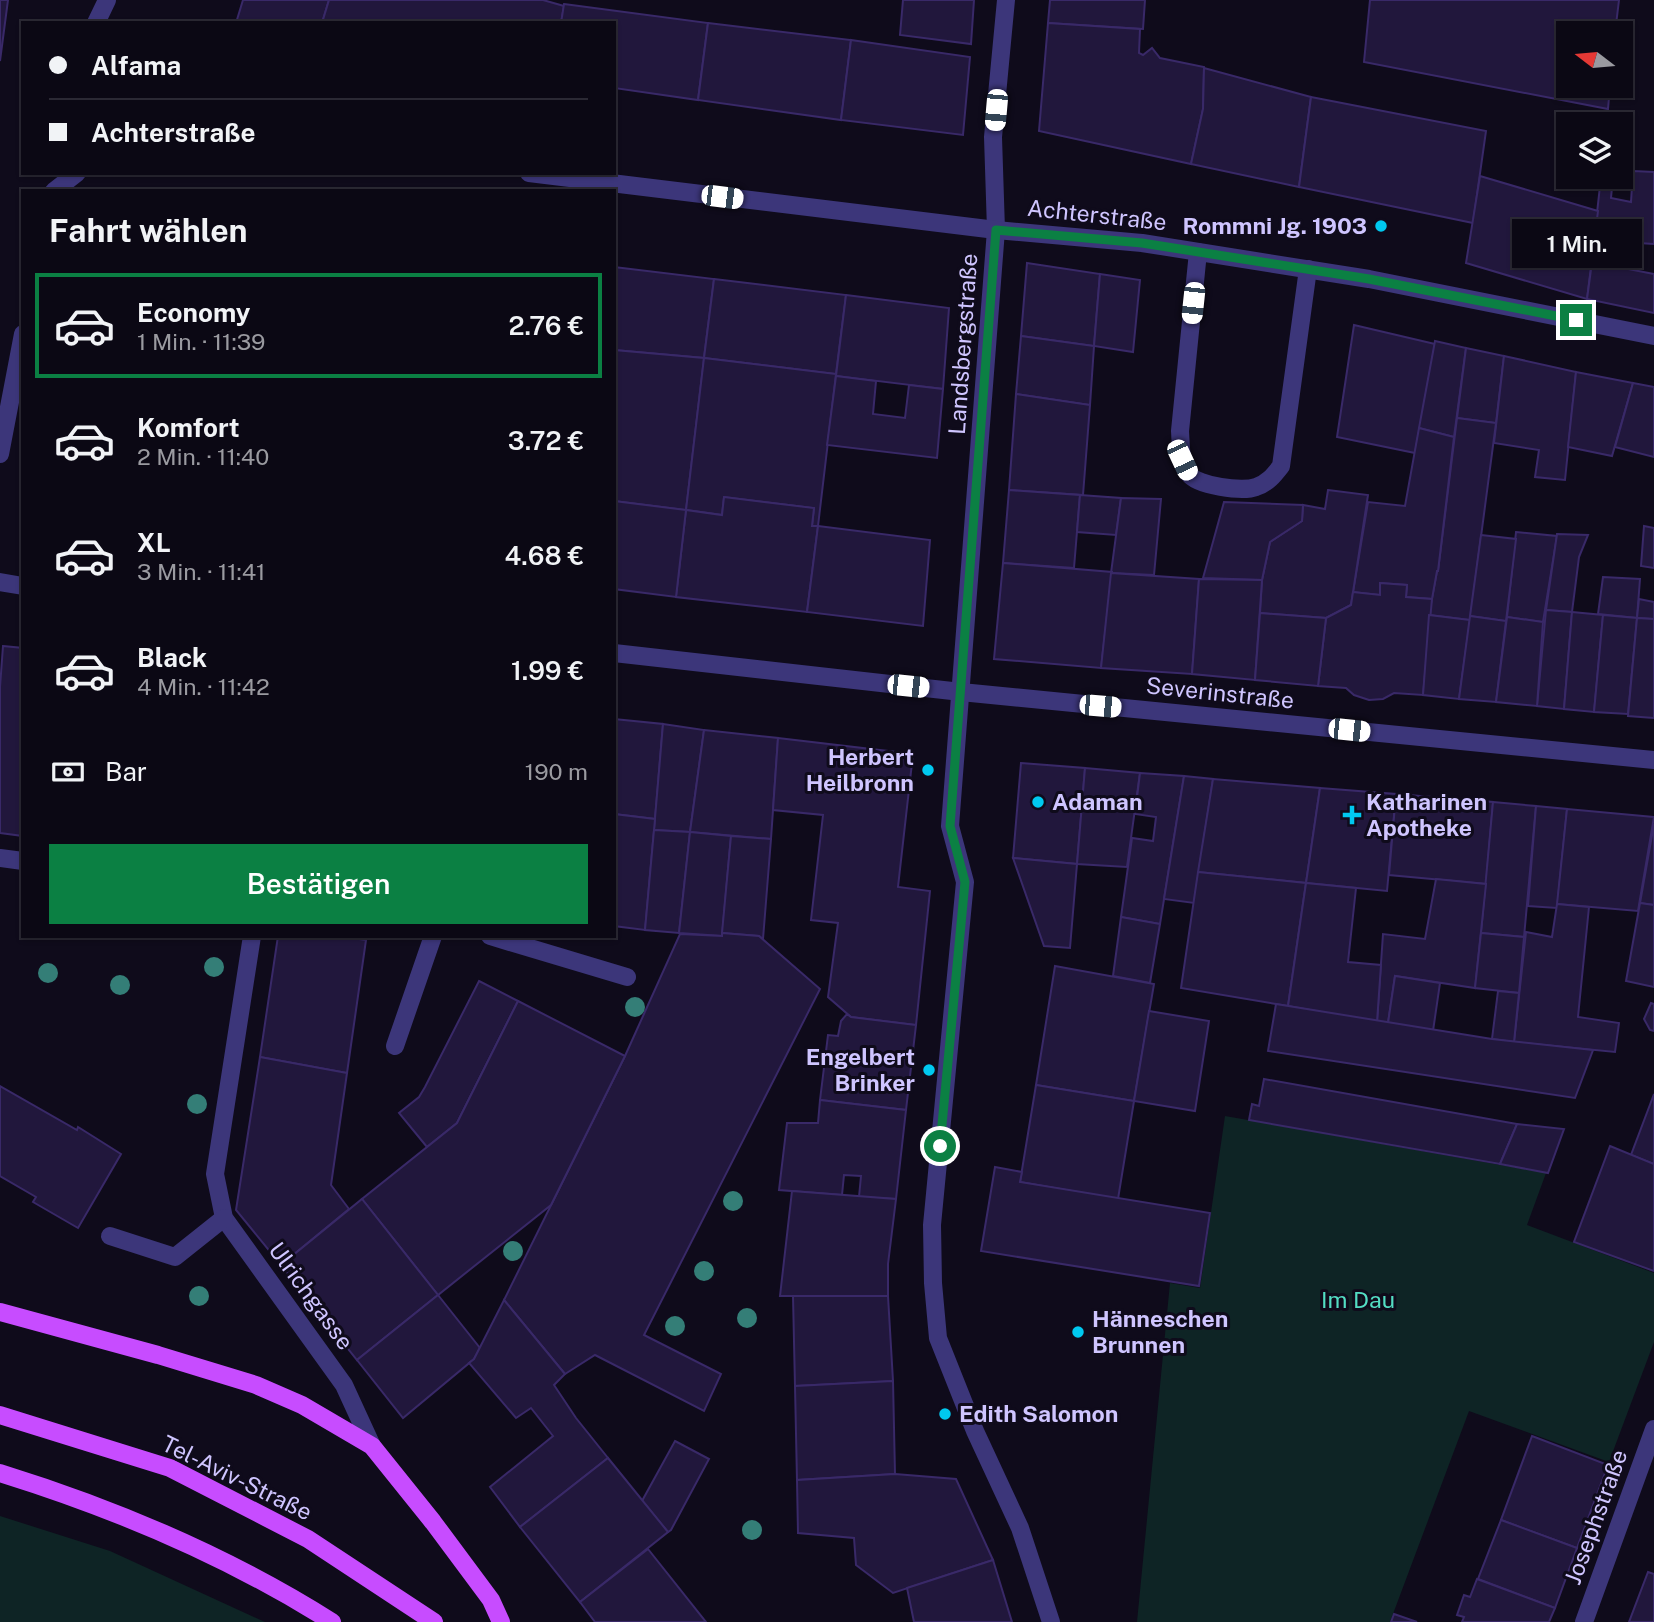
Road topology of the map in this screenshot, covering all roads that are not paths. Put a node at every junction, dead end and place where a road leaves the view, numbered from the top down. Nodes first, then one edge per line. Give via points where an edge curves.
1 (107, 0) edge
2 (1006, 0) edge
3 (97, 21) edge
4 (74, 175) edge
5 (545, 175) edge
6 (55, 189) edge
7 (996, 230) junction
8 (1198, 252) junction
9 (1308, 269) junction
10 (1654, 335) edge
11 (21, 344) edge
12 (0, 454) edge
13 (0, 582) edge
14 (21, 586) edge
15 (616, 653) edge
16 (961, 692) junction
17 (1654, 760) edge
18 (0, 858) edge
19 (21, 861) edge
20 (252, 938) edge
21 (432, 938) edge
22 (497, 938) edge
23 (626, 977) dead end
24 (395, 1046) dead end
25 (224, 1218) junction
26 (110, 1236) dead end
27 (0, 1312) edge
28 (0, 1415) edge
29 (1654, 1429) edge
30 (372, 1446) junction
31 (0, 1473) edge
32 (332, 1622) edge
33 (434, 1622) edge
34 (501, 1622) edge
35 (1051, 1622) edge
36 (1584, 1622) edge

1 - 3 street
2 - 7 street, Landsbergstraße via 993,137
4 - 6 street
5 - 7 street, Achterstraße
7 - 8 street, Achterstraße
7 - 16 street, Landsbergstraße
8 - 9 street, Achterstraße
8 - 9 street via 1180,431 1182,460 1190,477 1207,485 1253,488 1269,481 1281,466
9 - 10 street, Achterstraße
11 - 12 street
13 - 14 street
15 - 16 street, Severinstraße
16 - 17 street, Severinstraße
16 - 35 street via 950,826 965,882 932,1225 933,1283 939,1338 1020,1528
18 - 19 street
20 - 25 street, Ulrichgasse via 215,1174
21 - 24 street
22 - 23 street
25 - 26 street via 175,1257
25 - 30 street, Ulrichgasse via 344,1385
27 - 30 main road via 256,1385 302,1405
28 - 33 main road, Tel-Aviv-Straße via 170,1468 308,1539
29 - 36 street, Josephstraße
30 - 34 main road via 491,1600
31 - 32 main road via 64,1493 182,1541 288,1594

